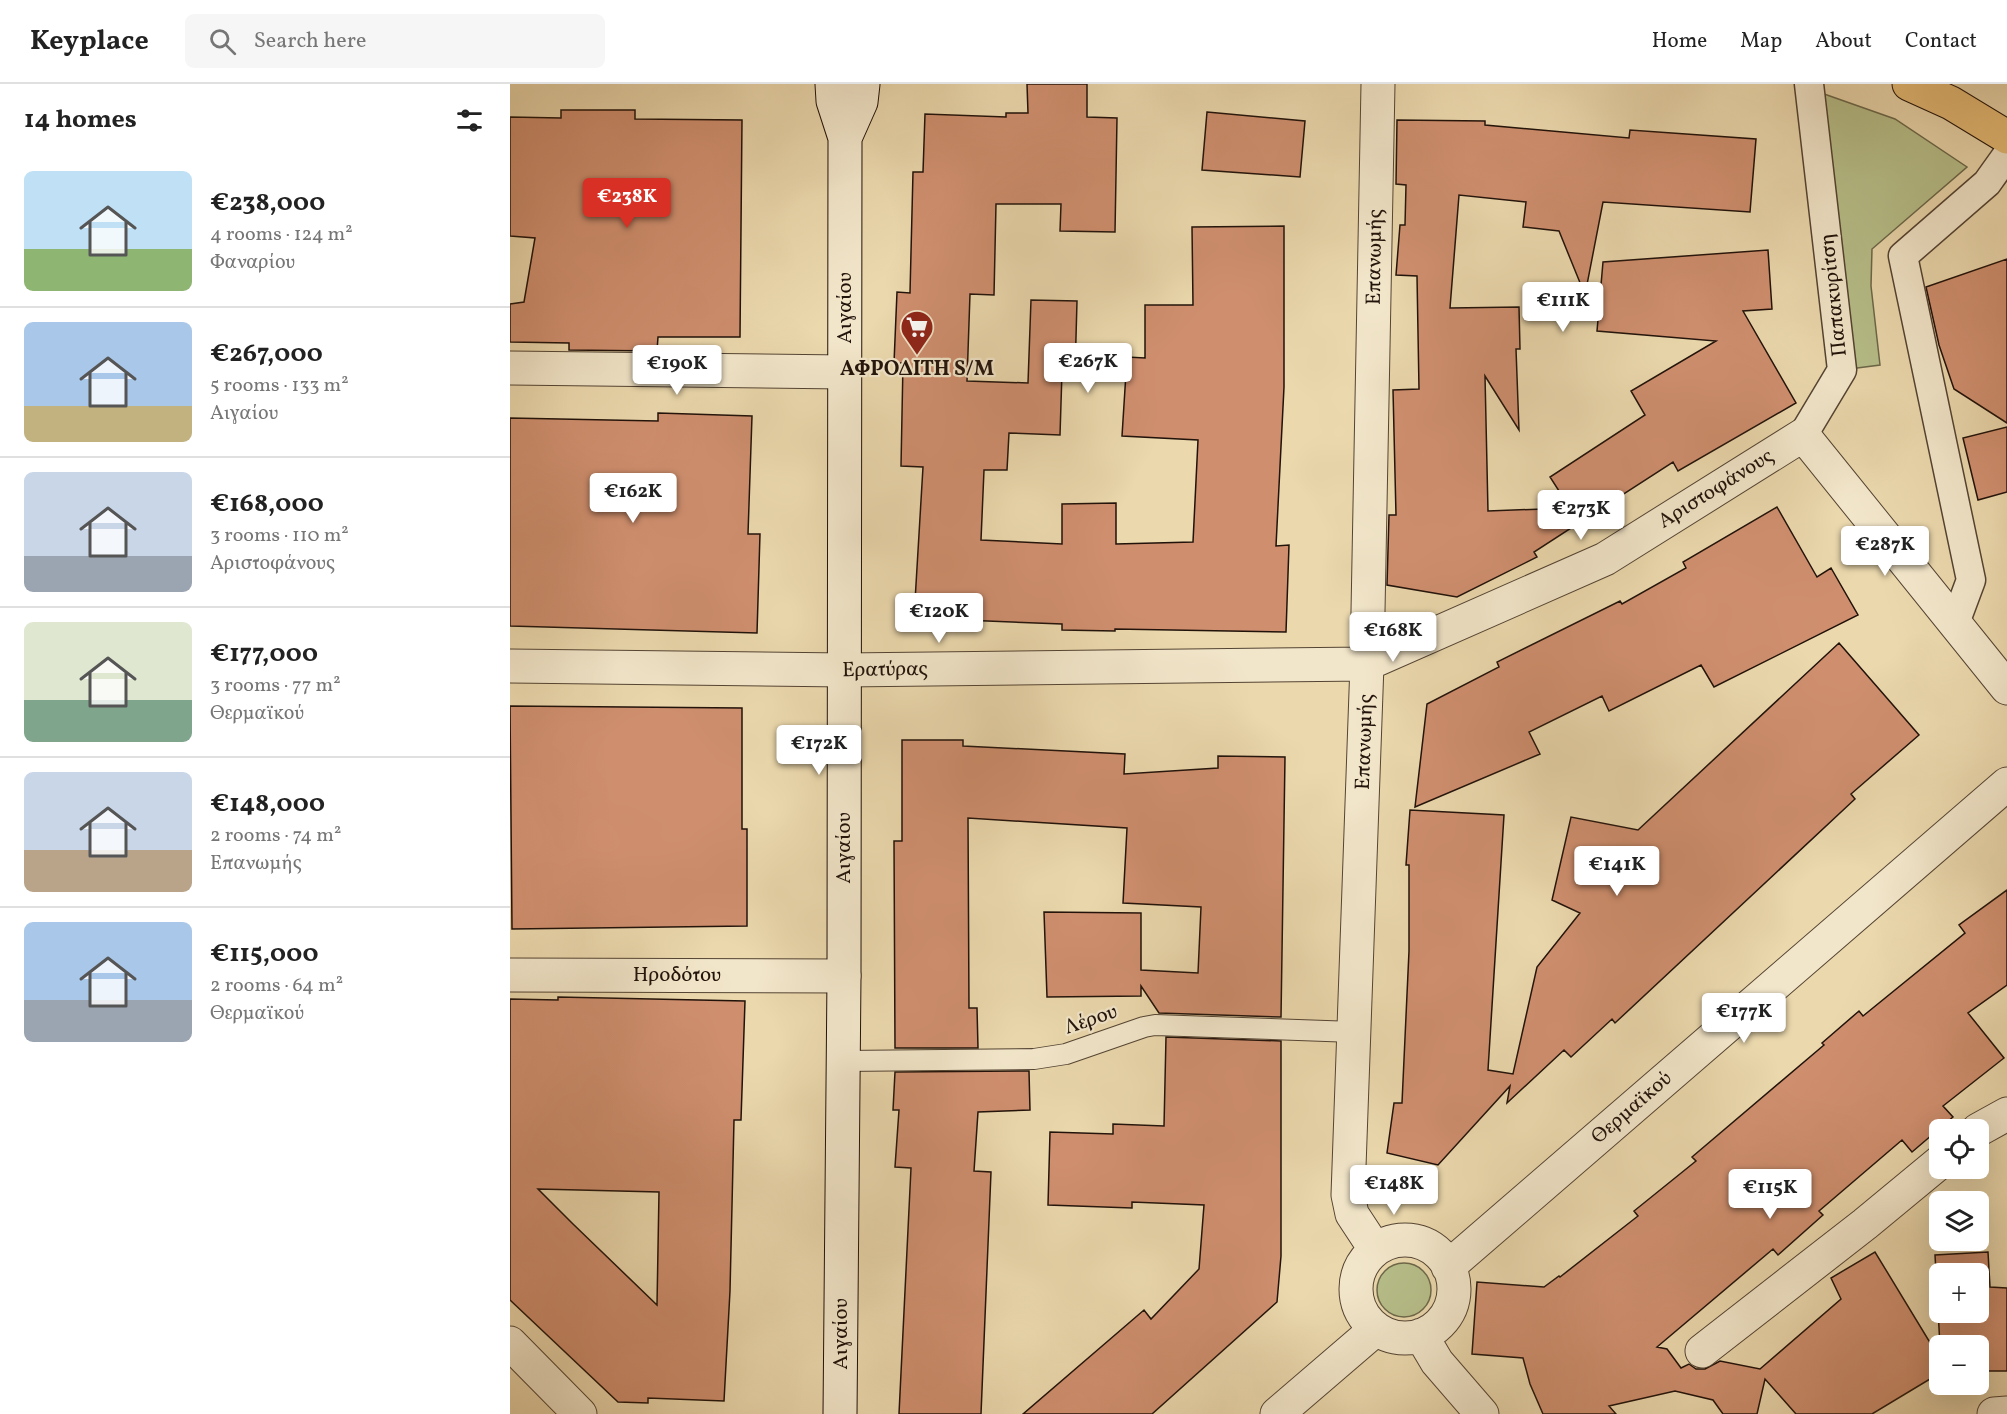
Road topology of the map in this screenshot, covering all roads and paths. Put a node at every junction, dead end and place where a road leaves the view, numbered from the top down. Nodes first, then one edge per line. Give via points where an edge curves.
1 (832, 84) edge
2 (863, 84) edge
3 (1378, 84) edge
4 (1809, 84) edge
5 (1909, 84) edge
6 (2007, 137) edge
7 (845, 138) junction
8 (2007, 155) edge
9 (510, 368) edge
10 (845, 372) junction
11 (1803, 435) junction
12 (1955, 623) junction
13 (1367, 664) junction
14 (510, 666) edge
15 (845, 670) junction
16 (2007, 688) edge
17 (2007, 784) edge
18 (510, 975) edge
19 (844, 976) junction
20 (1354, 1032) junction
21 (843, 1060) junction
22 (2007, 1114) edge
23 (1989, 1124) edge
24 (1929, 1171) edge
25 (1375, 1250) junction
26 (1448, 1266) junction
27 (1376, 1329) junction
28 (1421, 1335) junction
29 (510, 1343) edge
30 (1702, 1352) dead end
31 (2007, 1413) edge
32 (580, 1414) edge
33 (840, 1414) edge
34 (1277, 1414) edge
35 (1482, 1414) edge
36 (1994, 1414) edge

1 - 7 street, Αιγαίου via 833,101
2 - 7 street, Αιγαίου via 861,102
3 - 13 street, Επανωμής
4 - 11 street, Παπακυρίτση via 1842,370
5 - 6 main road via 1951,103
7 - 10 street, Αιγαίου
8 - 12 street via 1987,183 1903,256 1971,580
9 - 10 street
10 - 15 street, Αιγαίου
11 - 12 street
11 - 13 street, Αριστοφάνους via 1605,559
12 - 16 street
13 - 15 street, Ερατύρας
13 - 20 street, Επανωμής
14 - 15 street, Ερατύρας
15 - 19 street, Αιγαίου
17 - 26 street, Θερμαϊκού
18 - 19 street, Ηροδότου
19 - 21 street, Αιγαίου
20 - 21 lane, Λέρου via 1155,1025 1054,1057
20 - 25 street, Επανωμής via 1348,1203
21 - 33 street, Αιγαίου
22 - 23 street
24 - 30 street
25 - 26 street via 1404,1240 1419,1242 1433,1249
25 - 27 street via 1357,1277 1355,1294 1360,1310
26 - 28 street via 1454,1286 1450,1307 1438,1325
27 - 28 street via 1397,1338
27 - 34 street
28 - 35 street via 1437,1362
29 - 32 street
31 - 36 street

